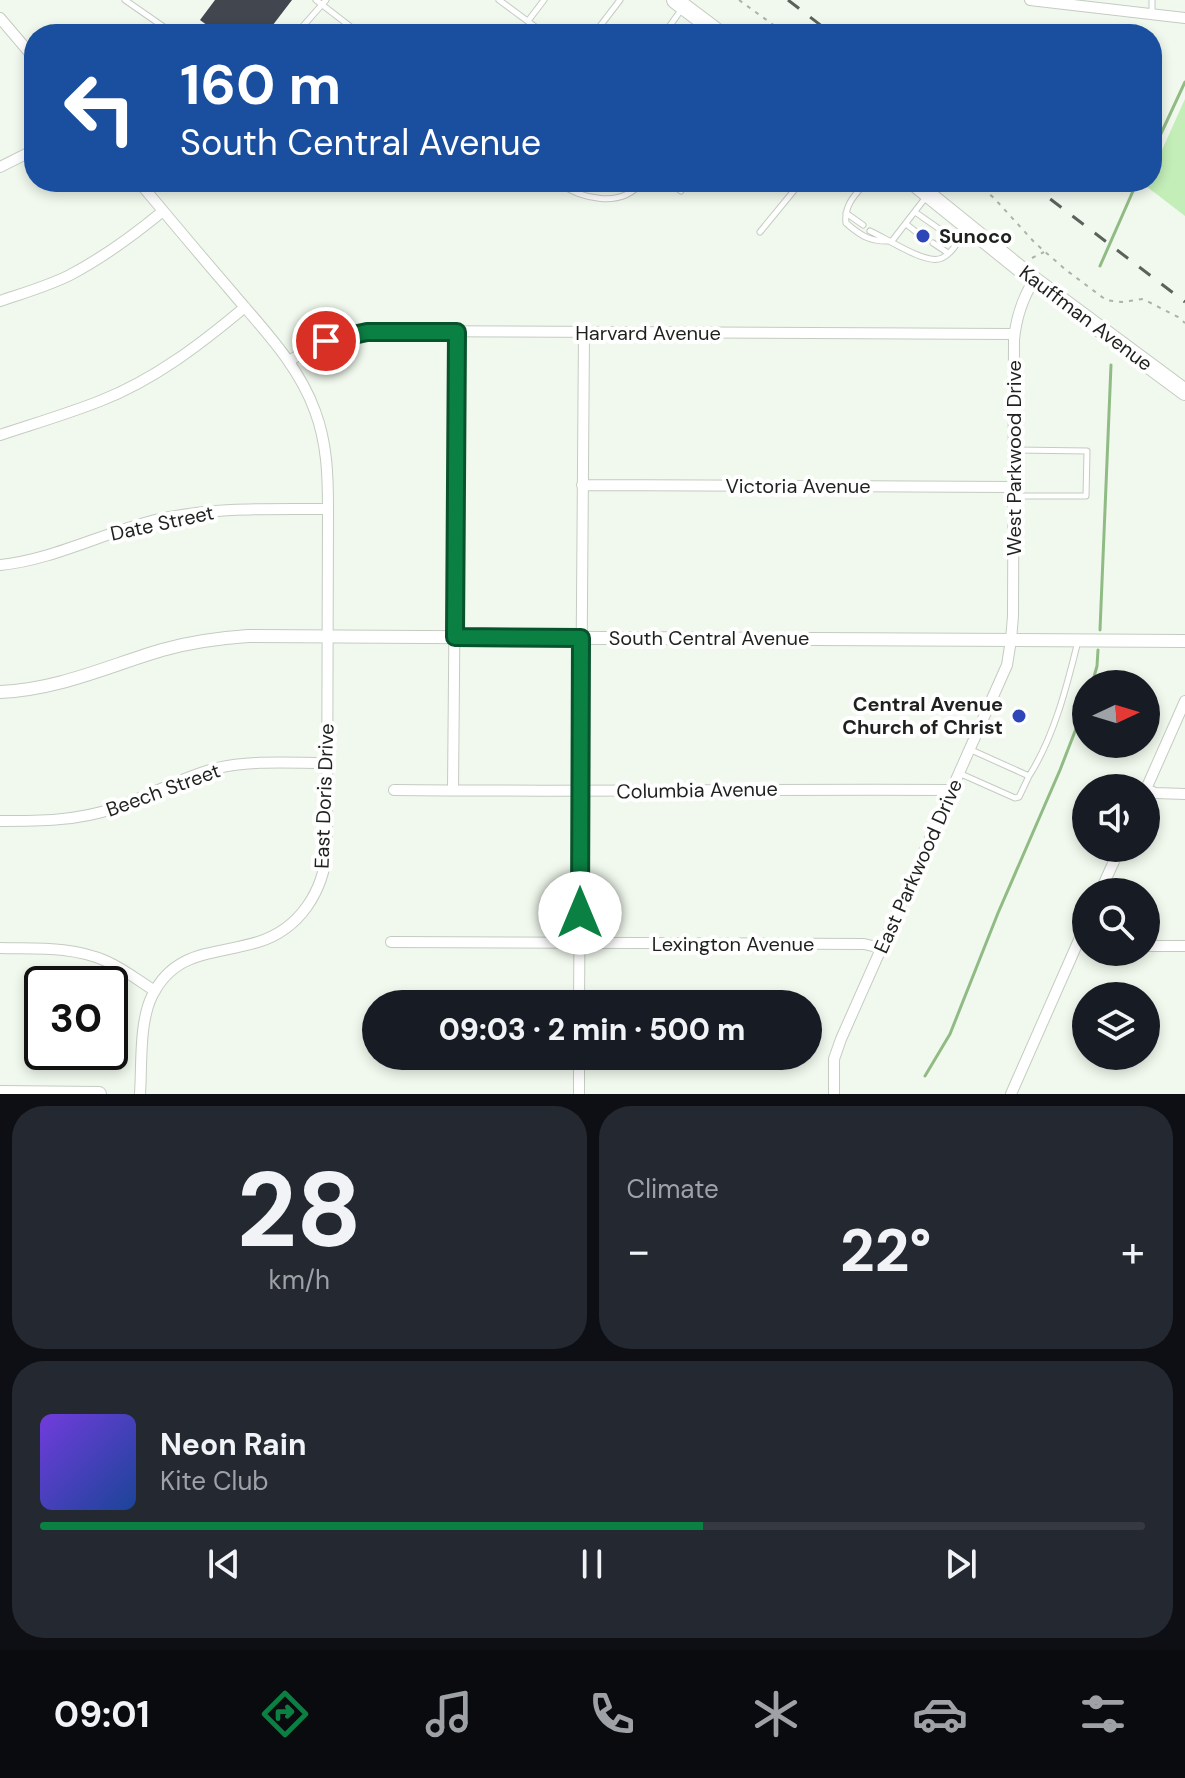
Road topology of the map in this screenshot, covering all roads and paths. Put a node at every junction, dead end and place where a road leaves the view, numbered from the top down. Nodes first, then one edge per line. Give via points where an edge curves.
1 (125, 0) edge
2 (499, 0) edge
3 (544, 0) edge
4 (620, 0) edge
5 (739, 0) edge
6 (1030, 0) edge
7 (1152, 0) edge
8 (321, 1) edge
9 (680, 3) edge
10 (1152, 15) junction
11 (0, 18) edge
12 (1185, 18) edge
13 (528, 21) junction
14 (160, 24) edge
15 (304, 24) edge
16 (348, 24) edge
17 (532, 24) edge
18 (602, 24) edge
19 (669, 24) edge
20 (707, 24) edge
21 (772, 24) edge
22 (24, 46) edge
23 (24, 155) edge
24 (0, 167) edge
25 (147, 192) edge
26 (575, 192) edge
27 (632, 192) edge
28 (793, 192) edge
29 (858, 192) edge
30 (925, 192) edge
31 (987, 192) edge
32 (929, 195) junction
33 (163, 211) junction
34 (845, 212) junction
35 (915, 212) junction
36 (906, 224) junction
37 (863, 225) dead end
38 (968, 226) junction
39 (870, 231) dead end
40 (915, 231) dead end
41 (760, 232) dead end
42 (892, 241) junction
43 (958, 242) junction
44 (933, 243) dead end
45 (1045, 251) junction
46 (948, 253) junction
47 (1017, 265) junction
48 (1034, 280) junction
49 (0, 301) edge
50 (245, 307) junction
51 (1185, 323) edge
52 (457, 332) junction
53 (584, 333) junction
54 (1014, 334) junction
55 (289, 361) junction
56 (1185, 392) edge
57 (0, 435) edge
58 (1014, 450) junction
59 (582, 485) junction
60 (1014, 491) junction
61 (328, 509) junction
62 (0, 565) edge
63 (328, 636) junction
64 (455, 637) junction
65 (581, 638) junction
66 (1011, 640) junction
67 (1078, 640) junction
68 (1185, 641) edge
69 (0, 692) edge
70 (1185, 701) edge
71 (969, 749) junction
72 (327, 763) junction
73 (959, 773) junction
74 (1153, 774) edge
75 (1029, 776) junction
76 (394, 790) dead end
77 (453, 790) junction
78 (951, 790) junction
79 (581, 791) junction
80 (1160, 793) edge
81 (1185, 794) edge
82 (0, 821) edge
83 (391, 942) dead end
84 (580, 943) junction
85 (1160, 946) edge
86 (1185, 946) edge
87 (0, 948) edge
88 (881, 948) junction
89 (1072, 964) edge
90 (579, 990) edge
91 (155, 991) junction
92 (579, 1070) edge
93 (0, 1093) edge
94 (99, 1094) edge
95 (140, 1094) edge
96 (579, 1094) edge
97 (834, 1094) edge
98 (1011, 1094) edge

1 - 14 lane
2 - 13 lane
3 - 13 lane
4 - 18 lane
5 - 21 path
6 - 10 street
7 - 10 lane
8 - 15 lane
8 - 16 lane
9 - 19 lane
9 - 20 main road
10 - 12 street
11 - 22 street
13 - 17 lane
23 - 24 street
25 - 33 street, East Doris Drive
26 - 27 lane via 609,199
28 - 41 lane
29 - 34 lane
30 - 32 main road, Kauffman Avenue
31 - 45 path
32 - 35 lane
32 - 38 main road, Kauffman Avenue
33 - 49 street via 80,270
33 - 50 street, East Doris Drive
34 - 37 lane
34 - 42 lane via 846,223 858,233 877,242
35 - 36 lane
35 - 43 lane
36 - 40 lane
36 - 42 lane
38 - 43 lane
38 - 47 main road, Kauffman Avenue
39 - 42 lane
42 - 46 lane via 927,260
43 - 46 lane
44 - 46 lane
45 - 47 path
45 - 51 path via 1106,300 1143,299
47 - 48 main road, Kauffman Avenue
48 - 54 street, West Parkwood Drive
48 - 56 main road, Kauffman Avenue
50 - 55 street, East Doris Drive
50 - 57 street via 187,353 125,389
52 - 53 street, Harvard Avenue
52 - 55 street, Harvard Avenue via 345,335
52 - 64 street
53 - 54 street, Harvard Avenue
53 - 59 street
54 - 58 street, West Parkwood Drive
55 - 61 street, East Doris Drive via 321,430
58 - 60 street, West Parkwood Drive
58 - 60 lane via 1087,451 1086,496
59 - 60 street, Victoria Avenue
59 - 65 street
60 - 66 street, West Parkwood Drive
61 - 62 street, Date Street via 237,508 180,515
61 - 63 street, East Doris Drive
63 - 64 street, South Central Avenue
63 - 69 street, South Central Avenue via 199,641 57,684
63 - 72 street, East Doris Drive
64 - 65 street, South Central Avenue
64 - 77 street
65 - 66 street, South Central Avenue
65 - 79 street
66 - 67 street, South Central Avenue
66 - 71 street, East Parkwood Drive via 1007,665
67 - 68 street, South Central Avenue
67 - 75 lane via 1067,685
70 - 74 street
71 - 73 street, East Parkwood Drive
71 - 75 lane
72 - 82 street, Beech Street via 221,767 86,816
72 - 91 street, East Doris Drive via 326,862 306,908 267,939 186,960
73 - 75 lane via 1015,798
73 - 78 street, East Parkwood Drive
76 - 77 street, Columbia Avenue
77 - 79 street, Columbia Avenue
78 - 79 street, Columbia Avenue
78 - 88 street, East Parkwood Drive
79 - 84 street
80 - 81 street
83 - 84 street, Lexington Avenue
84 - 88 street, Lexington Avenue
84 - 90 street
85 - 86 street
87 - 91 street via 84,953
88 - 97 street, East Parkwood Drive via 837,1049
89 - 98 street
91 - 95 street, East Doris Drive via 144,1023
92 - 96 street
93 - 94 main road

